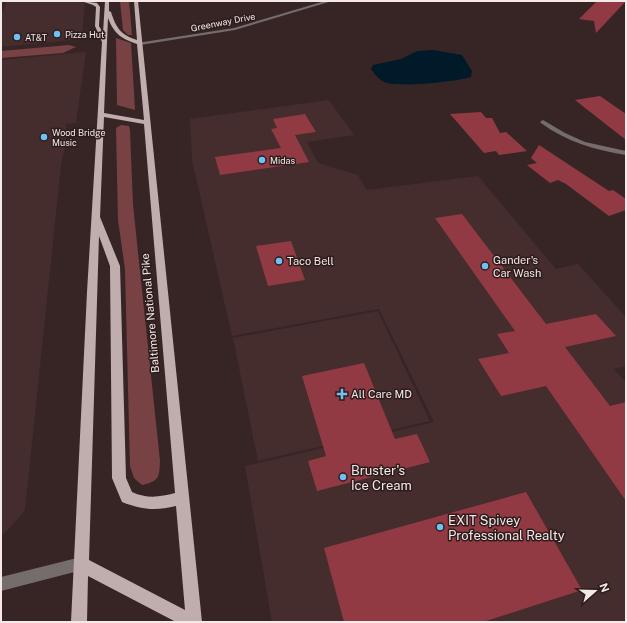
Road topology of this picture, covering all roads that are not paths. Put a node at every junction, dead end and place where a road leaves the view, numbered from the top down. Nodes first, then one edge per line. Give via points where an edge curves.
1 (83, 1) edge
2 (136, 1) edge
3 (330, 1) edge
4 (107, 4) edge
5 (140, 43) junction
6 (105, 44) junction
7 (102, 115) junction
8 (543, 122) dead end
9 (147, 123) junction
10 (626, 154) edge
11 (96, 215) junction
12 (182, 498) junction
13 (81, 564) junction
14 (1, 584) edge
15 (78, 622) edge
16 (193, 622) edge

1 - 6 main road via 96,4 98,7 98,26
2 - 5 main road, Baltimore National Pike
3 - 5 street, Greenway Drive via 235,29
4 - 5 main road via 116,32 122,37
4 - 6 main road
5 - 9 main road, Baltimore National Pike
6 - 7 main road
7 - 9 main road
7 - 11 main road
8 - 10 street via 568,138 588,146
9 - 12 main road, Baltimore National Pike
11 - 12 main road via 115,266 119,478 127,497 140,504 157,505
11 - 13 main road
12 - 16 main road, Baltimore National Pike
13 - 14 street
13 - 15 main road
13 - 16 main road

